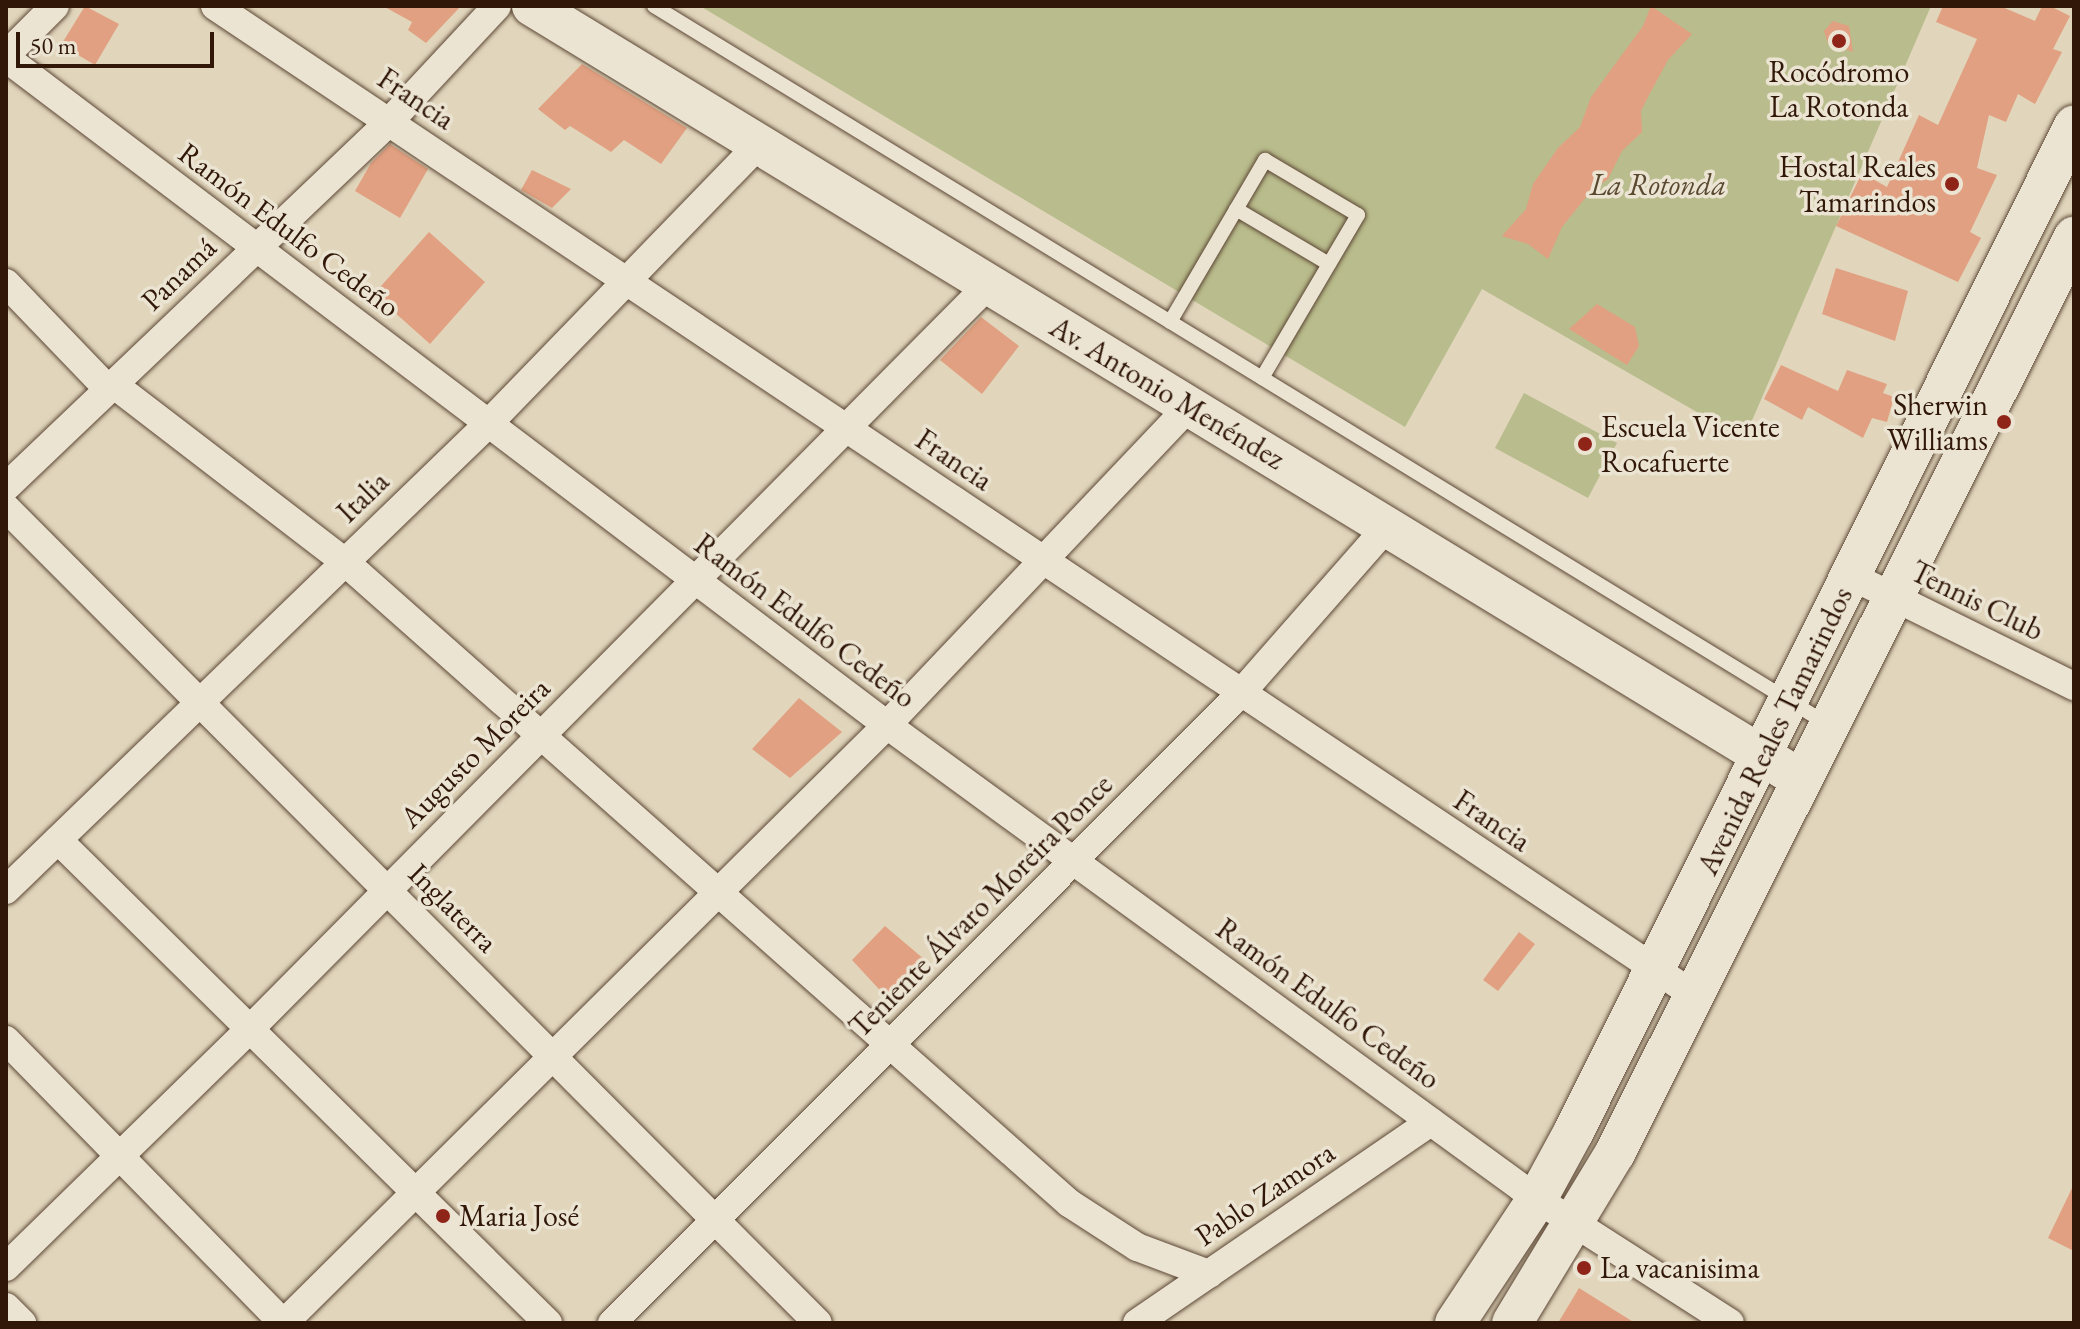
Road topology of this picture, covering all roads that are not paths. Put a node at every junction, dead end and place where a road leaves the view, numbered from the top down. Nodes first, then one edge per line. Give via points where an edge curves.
1 (55, 6) edge
2 (215, 6) edge
3 (497, 6) edge
4 (532, 6) edge
5 (654, 6) edge
6 (6, 56) edge
7 (389, 122) junction
8 (2074, 126) edge
9 (759, 144) junction
10 (1236, 209) junction
11 (2074, 237) edge
12 (257, 248) junction
13 (1329, 264) junction
14 (624, 280) junction
15 (6, 283) edge
16 (989, 284) junction
17 (1170, 322) junction
18 (1262, 378) junction
19 (111, 386) junction
20 (1189, 407) junction
21 (488, 424) junction
22 (846, 429) junction
23 (6, 487) edge
24 (6, 508) edge
25 (1387, 527) junction
26 (1044, 561) junction
27 (345, 562) junction
28 (1851, 576) junction
29 (693, 580) junction
30 (1892, 597) junction
31 (2074, 686) edge
32 (1241, 693) junction
33 (199, 701) junction
34 (1790, 701) junction
35 (887, 725) junction
36 (1829, 725) junction
37 (541, 735) junction
38 (1764, 756) junction
39 (1802, 780) junction
40 (58, 840) junction
41 (1074, 861) junction
42 (6, 890) edge
43 (387, 890) junction
44 (717, 892) junction
45 (1655, 971) junction
46 (1694, 995) junction
47 (250, 1029) junction
48 (6, 1040) edge
49 (889, 1045) junction
50 (553, 1057) junction
51 (1431, 1122) junction
52 (117, 1159) junction
53 (417, 1194) junction
54 (1537, 1199) junction
55 (715, 1220) junction
56 (1576, 1223) junction
57 (6, 1267) edge
58 (1209, 1274) junction
59 (6, 1307) edge
60 (22, 1323) edge
61 (284, 1323) edge
62 (548, 1323) edge
63 (612, 1323) edge
64 (818, 1323) edge
65 (1137, 1323) edge
66 (1455, 1323) edge
67 (1512, 1323) edge
68 (1730, 1323) edge

1 - 6 street
2 - 7 street, Francia
3 - 7 street, Panamá
4 - 9 main road, Av. Antonio Menéndez
5 - 17 lane, Av. Antonio Menéndez
6 - 12 street, Ramón Edulfo Cedeño
7 - 12 street, Panamá
7 - 14 street, Francia
8 - 28 main road, Avenida Reales Tamarindos
9 - 14 street, Italia
9 - 16 main road, Av. Antonio Menéndez
10 - 13 lane
10 - 13 lane via 1265,160 1358,215
10 - 17 lane
11 - 30 main road, Avenida Reales Tamarindos
12 - 19 street, Panamá
12 - 21 street, Ramón Edulfo Cedeño
13 - 18 lane
14 - 21 street, Italia
14 - 22 street, Francia
15 - 19 street
16 - 20 main road, Av. Antonio Menéndez
16 - 22 street, Augusto Moreira
17 - 18 lane, Av. Antonio Menéndez
18 - 34 lane, Av. Antonio Menéndez
19 - 23 street, Panamá
19 - 27 street
20 - 25 main road, Av. Antonio Menéndez
20 - 26 street
21 - 27 street, Italia
21 - 29 street, Ramón Edulfo Cedeño
22 - 26 street, Francia
22 - 29 street, Augusto Moreira
24 - 33 street, Inglaterra
25 - 32 street, Teniente Álvaro Moreira Ponce
25 - 38 main road, Av. Antonio Menéndez
26 - 32 street, Francia
26 - 35 street
27 - 33 street, Italia
27 - 37 street
28 - 30 street, Tennis Club
28 - 34 main road, Avenida Reales Tamarindos
29 - 35 street, Ramón Edulfo Cedeño
29 - 37 street, Augusto Moreira
30 - 31 street, Tennis Club
30 - 36 main road, Avenida Reales Tamarindos
32 - 41 street, Teniente Álvaro Moreira Ponce
32 - 45 street, Francia
33 - 40 street, Italia
33 - 43 street, Inglaterra
34 - 36 lane, Av. Antonio Menéndez
34 - 38 main road, Avenida Reales Tamarindos
35 - 41 street, Ramón Edulfo Cedeño
35 - 44 street
36 - 39 main road, Avenida Reales Tamarindos
37 - 43 street, Augusto Moreira
37 - 44 street
38 - 39 main road, Av. Antonio Menéndez
38 - 45 main road, Avenida Reales Tamarindos
39 - 46 main road, Avenida Reales Tamarindos
40 - 42 street, Italia
40 - 47 street
41 - 49 street, Teniente Álvaro Moreira Ponce
41 - 51 street, Ramón Edulfo Cedeño
43 - 47 street, Augusto Moreira
43 - 50 street, Inglaterra
44 - 49 street
44 - 50 street
45 - 46 street, Francia
45 - 54 main road, Avenida Reales Tamarindos
46 - 56 main road, Avenida Reales Tamarindos
47 - 52 street, Augusto Moreira
47 - 53 street
48 - 52 street
49 - 55 street, Teniente Álvaro Moreira Ponce
49 - 58 street via 1095,1223 1137,1247
50 - 53 street
50 - 55 street, Inglaterra
51 - 54 street, Ramón Edulfo Cedeño
51 - 58 street, Pablo Zamora
52 - 57 street, Augusto Moreira
52 - 61 street
53 - 61 street
53 - 62 street
54 - 56 street, Ramón Edulfo Cedeño
54 - 66 main road, Avenida Reales Tamarindos
55 - 63 street, Teniente Álvaro Moreira Ponce
55 - 64 street, Inglaterra
56 - 67 main road, Avenida Reales Tamarindos
56 - 68 street, Ramón Edulfo Cedeño
58 - 65 street, Pablo Zamora
59 - 60 street

